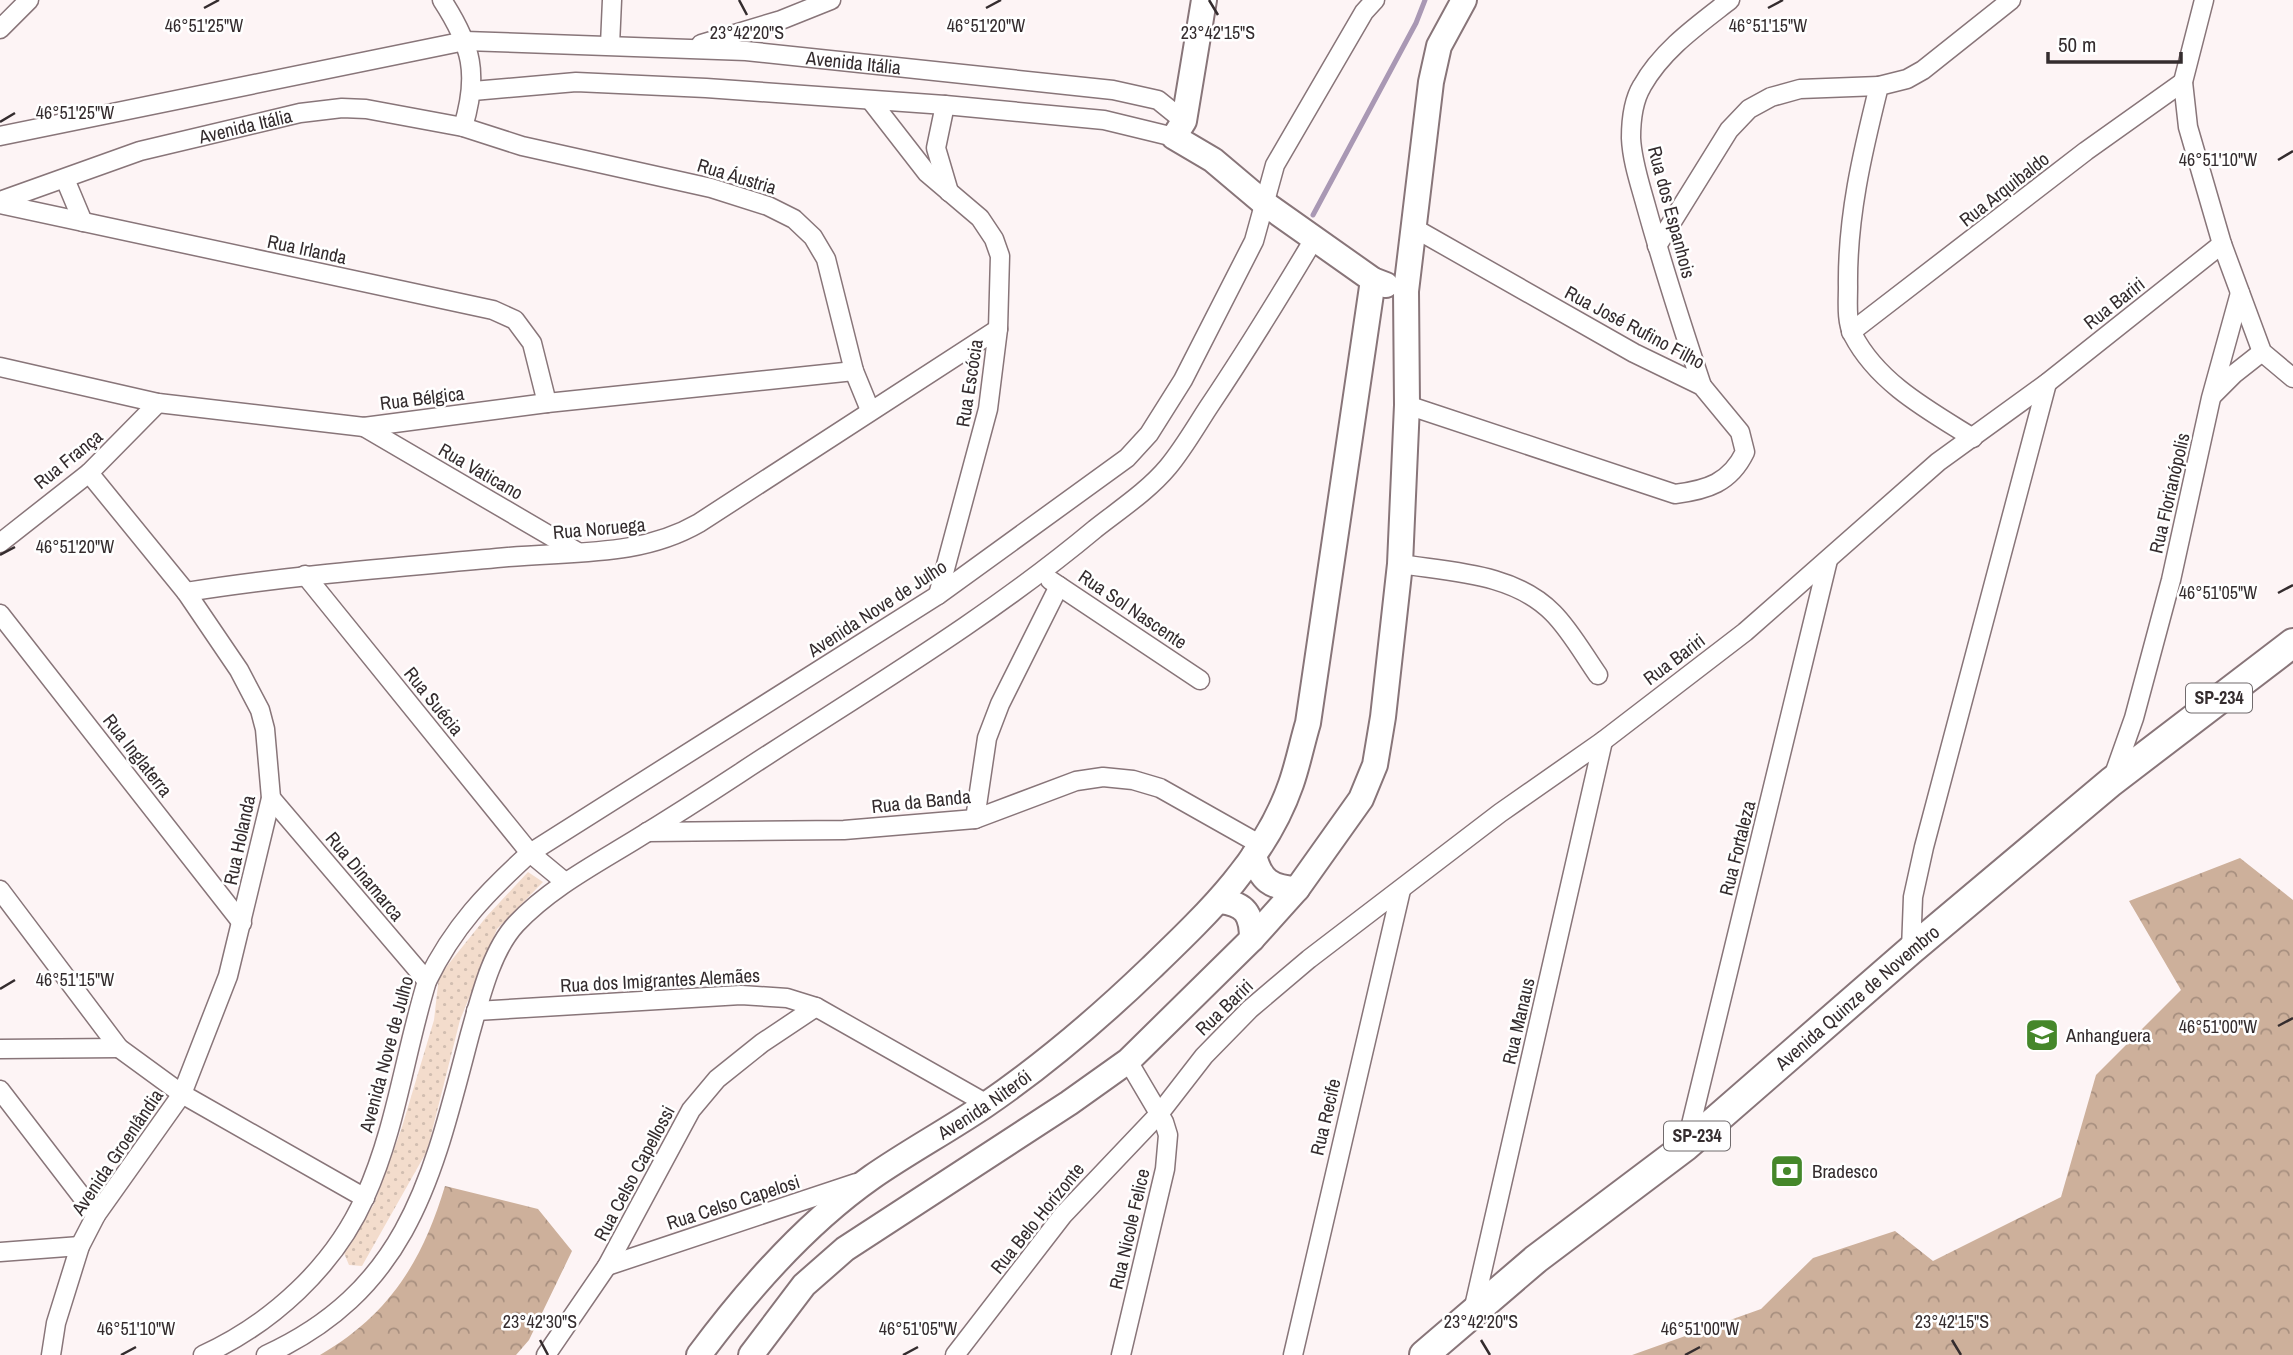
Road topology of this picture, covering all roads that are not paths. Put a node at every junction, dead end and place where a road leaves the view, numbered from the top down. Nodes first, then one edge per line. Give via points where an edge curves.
1 (29, 0) edge
2 (442, 0) edge
3 (612, 0) edge
4 (831, 0) edge
5 (1204, 0) edge
6 (1464, 0) edge
7 (1730, 0) edge
8 (2011, 0) edge
9 (2204, 0) edge
10 (1368, 4) edge
11 (0, 29) edge
12 (465, 41) junction
13 (610, 45) junction
14 (690, 47) junction
15 (2183, 82) junction
16 (1879, 86) junction
17 (473, 91) junction
18 (871, 101) junction
19 (945, 105) junction
20 (463, 127) junction
21 (1179, 129) junction
22 (0, 136) edge
23 (65, 179) junction
24 (949, 192) junction
25 (0, 202) edge
26 (1264, 203) junction
27 (83, 222) junction
28 (1414, 228) junction
29 (1314, 239) junction
30 (2222, 244) junction
31 (1657, 246) junction
32 (1373, 281) junction
33 (1406, 291) junction
34 (2240, 293) junction
35 (998, 329) junction
36 (1851, 332) junction
37 (2262, 352) junction
38 (0, 367) edge
39 (854, 371) junction
40 (2293, 378) edge
41 (2047, 383) junction
42 (1702, 386) junction
43 (2211, 398) junction
44 (158, 403) junction
45 (547, 403) junction
46 (1407, 405) junction
47 (870, 411) junction
48 (364, 427) junction
49 (1973, 438) junction
50 (89, 473) junction
51 (0, 543) edge
52 (576, 551) junction
53 (1828, 560) junction
54 (1400, 564) junction
55 (305, 575) junction
56 (1041, 575) junction
57 (1059, 586) junction
58 (186, 592) junction
59 (938, 595) junction
60 (0, 614) edge
61 (2293, 643) edge
62 (1598, 675) dead end
63 (1200, 680) dead end
64 (2134, 718) junction
65 (1603, 741) junction
66 (2146, 756) junction
67 (2111, 782) junction
68 (271, 798) junction
69 (975, 819) junction
70 (647, 832) junction
71 (1257, 850) junction
72 (530, 853) junction
73 (565, 882) junction
74 (1297, 889) junction
75 (0, 890) edge
76 (1401, 890) junction
77 (1221, 901) junction
78 (242, 923) junction
79 (1252, 939) junction
80 (1911, 950) junction
81 (427, 981) junction
82 (816, 1007) junction
83 (477, 1011) junction
84 (120, 1048) junction
85 (0, 1049) edge
86 (1128, 1060) junction
87 (0, 1090) edge
88 (182, 1094) junction
89 (987, 1104) junction
90 (1159, 1114) junction
91 (1686, 1146) junction
92 (871, 1178) junction
93 (365, 1198) junction
94 (96, 1215) junction
95 (80, 1246) junction
96 (0, 1252) edge
97 (607, 1266) junction
98 (1473, 1311) junction
99 (51, 1355) edge
100 (203, 1355) edge
101 (266, 1355) edge
102 (546, 1355) edge
103 (699, 1355) edge
104 (751, 1355) edge
105 (955, 1355) edge
106 (1121, 1355) edge
107 (1293, 1355) edge
108 (1424, 1355) edge

1 - 11 street
2 - 12 street
3 - 13 street
4 - 14 street
5 - 21 main road
6 - 28 main road via 1439,46 1431,82
7 - 31 street, Rua dos Espanhois via 1656,66 1641,87 1632,114 1636,167
8 - 16 street via 1923,70
9 - 15 street
10 - 26 street, Avenida Nove de Julho via 1275,165
12 - 13 street, Avenida Itália
12 - 17 street
12 - 22 street, Avenida Itália
13 - 14 street, Avenida Itália
14 - 21 street, Avenida Itália via 1113,90 1158,100
15 - 30 street via 2188,127
15 - 36 street, Rua Arquibaldo
16 - 31 street via 1800,89 1749,109 1729,130
16 - 36 street via 1859,167 1847,247
17 - 18 street, Avenida Itália via 576,82
17 - 20 street
18 - 19 street, Avenida Itália
18 - 24 street, Rua Escócia via 927,173
19 - 21 street, Avenida Itália
19 - 24 street via 936,148
20 - 23 street, Avenida Itália via 366,109 323,110 141,151
20 - 39 street, Rua Áustria via 522,146 711,188 794,219 813,237 826,259
21 - 26 main road, Avenida Itália
23 - 25 street, Avenida Itália
23 - 27 street
24 - 35 street, Rua Escócia via 980,218 994,239 1000,256
25 - 27 street, Rua Irlanda
26 - 29 main road, Avenida Itália
26 - 59 street, Avenida Nove de Julho via 1254,241 1231,291 1149,434 1127,458
27 - 45 street, Rua Irlanda via 493,310 515,320 532,343
28 - 33 main road
28 - 42 street, Rua José Rufino Filho via 1634,353
29 - 32 main road, Avenida Itália
29 - 56 street via 1166,469
30 - 34 street
30 - 41 street, Rua Bariri
31 - 42 street, Rua dos Espanhois
32 - 33 main road, Avenida Itália
32 - 71 main road, Avenida Niterói via 1308,723 1291,786
33 - 46 main road
34 - 37 street
34 - 43 street, Rua Florianópolis
35 - 47 street, Rua Noruega
35 - 59 street, Rua Escócia via 983,431
36 - 49 street via 1883,376
37 - 40 street
37 - 43 street
38 - 44 street, Rua Bélgica
39 - 45 street, Rua Bélgica
39 - 47 street, Rua Áustria
41 - 49 street, Rua Bariri
41 - 80 street via 1924,847 1913,897
42 - 46 street, Rua José Rufino Filho via 1740,432 1745,452 1737,468 1721,482 1705,490 1675,494
43 - 64 street, Rua Florianópolis via 2171,580
44 - 48 street, Rua Bélgica
44 - 50 street, Rua França
45 - 48 street, Rua Bélgica
46 - 54 main road
47 - 52 street, Rua Noruega via 680,534 628,550
48 - 52 street, Rua Vaticano
49 - 53 street, Rua Bariri via 1900,494
50 - 51 street, Rua França
50 - 58 street, Rua Holanda
52 - 55 street, Rua Noruega
53 - 65 street, Rua Bariri via 1745,632
53 - 91 street, Rua Fortaleza
54 - 62 street via 1485,576 1514,587 1553,612
54 - 74 main road via 1375,765 1361,799
55 - 58 street, Rua Noruega
55 - 72 street, Rua Suécia
56 - 57 street, Rua Sol Nascente
56 - 70 street
57 - 63 street, Rua Sol Nascente
57 - 69 street via 987,738
58 - 68 street, Rua Holanda via 260,710
59 - 72 street, Avenida Nove de Julho
60 - 78 street, Rua Inglaterra
61 - 66 main road, Avenida Quinze de Novembro / SP-234
64 - 66 street
64 - 67 street, Rua Florianópolis
65 - 76 street, Rua Bariri
65 - 98 street, Rua Manaus
66 - 67 main road, Avenida Quinze de Novembro / SP-234
67 - 80 main road, Avenida Quinze de Novembro / SP-234
68 - 78 street, Rua Holanda
68 - 81 street, Rua Dinamarca
69 - 70 street, Rua da Banda via 844,830
69 - 71 street, Rua da Banda via 1076,781 1102,777 1133,780 1160,788
70 - 73 street
71 - 74 main road via 1258,871 1268,883 1279,889
71 - 77 main road, Avenida Niterói
72 - 73 street, Rua Suécia
72 - 81 street, Avenida Nove de Julho via 466,916
73 - 83 street via 512,928
74 - 79 main road
75 - 84 street
76 - 90 street, Rua Bariri via 1250,1009 1204,1056
76 - 107 street, Rua Recife
77 - 79 main road via 1248,911
77 - 89 main road, Avenida Niterói via 1074,1038
78 - 88 street, Rua Holanda via 228,976
79 - 86 main road
80 - 91 main road, Avenida Quinze de Novembro / SP-234
81 - 93 street, Avenida Nove de Julho
82 - 83 street, Rua dos Imigrantes Alemães via 753,995
82 - 89 street, Rua dos Imigrantes Alemães
82 - 97 street, Rua Celso Capellossi via 717,1079 691,1110
83 - 101 street via 440,1147 399,1241 372,1281 340,1311
84 - 85 street
84 - 88 street
86 - 90 street, Rua Nicole Felice
86 - 104 main road via 845,1249 804,1285
87 - 94 street
88 - 93 street, Avenida Groenlândia
88 - 94 street, Avenida Groenlândia
89 - 92 main road, Avenida Niterói
90 - 105 street, Rua Belo Horizonte via 1063,1215
90 - 106 street, Rua Nicole Felice via 1168,1135 1165,1169
91 - 98 main road, Avenida Quinze de Novembro / SP-234
92 - 97 street, Rua Celso Capelosi
92 - 103 main road, Avenida Niterói via 766,1272
93 - 100 street, Avenida Nove de Julho via 351,1224 301,1287 277,1310
94 - 95 street, Avenida Groenlândia
95 - 96 street
95 - 99 street, Avenida Groenlândia
97 - 102 street, Rua Celso Capellossi
98 - 108 main road, Avenida Quinze de Novembro / SP-234

